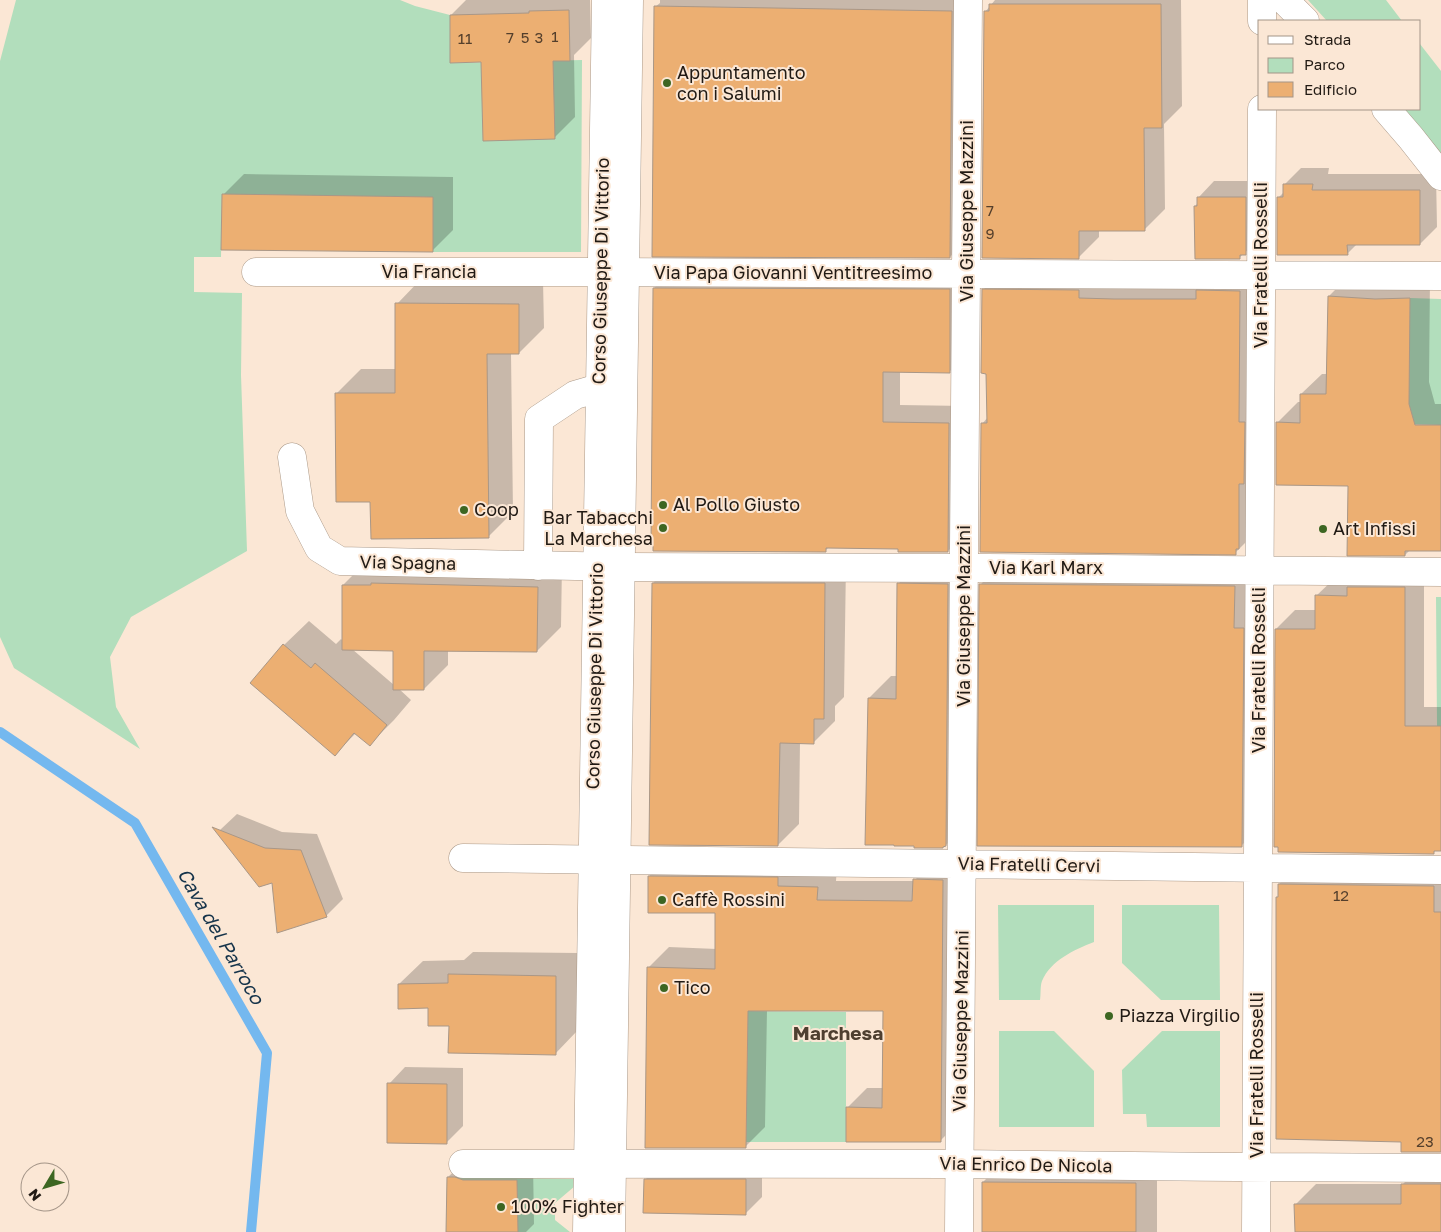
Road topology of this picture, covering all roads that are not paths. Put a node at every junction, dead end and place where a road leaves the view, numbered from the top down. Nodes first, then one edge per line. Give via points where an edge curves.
1 (606, 0) edge
2 (630, 0) edge
3 (968, 0) edge
4 (1262, 0) edge
5 (1284, 0) edge
6 (1262, 20) edge
7 (1304, 20) edge
8 (1262, 110) edge
9 (1387, 110) edge
10 (1441, 176) edge
11 (256, 272) dead end
12 (614, 272) junction
13 (966, 274) junction
14 (1261, 275) junction
15 (1441, 276) edge
16 (612, 388) junction
17 (292, 457) dead end
18 (538, 566) junction
19 (609, 567) junction
20 (964, 568) junction
21 (1259, 570) junction
22 (1441, 572) edge
23 (463, 858) dead end
24 (604, 860) junction
25 (962, 864) junction
26 (1258, 868) junction
27 (1441, 870) edge
28 (463, 1164) dead end
29 (600, 1164) junction
30 (960, 1164) junction
31 (1256, 1168) junction
32 (1441, 1168) edge
33 (587, 1232) edge
34 (611, 1232) edge
35 (959, 1232) edge
36 (1256, 1232) edge

1 - 12 street, Corso Giuseppe Di Vittorio
2 - 12 street, Corso Giuseppe Di Vittorio
3 - 13 street, Via Giuseppe Mazzini
4 - 6 street
5 - 7 street
8 - 14 street, Via Fratelli Rosselli
9 - 10 street
11 - 12 street, Via Francia
12 - 13 street, Via Papa Giovanni Ventitreesimo
12 - 16 street, Corso Giuseppe Di Vittorio
13 - 14 street, Via Papa Giovanni Ventitreesimo
13 - 20 street, Via Giuseppe Mazzini
14 - 15 street, Via Papa Giovanni Ventitreesimo
14 - 21 street, Via Fratelli Rosselli
16 - 18 street via 575,395 539,419
16 - 19 street, Corso Giuseppe Di Vittorio
17 - 18 street, Via Spagna via 300,512 319,548 340,561
18 - 19 street, Via Spagna
19 - 20 street, Via Karl Marx
19 - 24 street, Corso Giuseppe Di Vittorio
20 - 21 street, Via Karl Marx
20 - 25 street, Via Giuseppe Mazzini
21 - 22 street, Via Karl Marx
21 - 26 street, Via Fratelli Rosselli
23 - 24 street, Via Fratelli Cervi
24 - 25 street, Via Fratelli Cervi
24 - 29 street, Corso Giuseppe Di Vittorio
25 - 26 street, Via Fratelli Cervi
25 - 30 street, Via Giuseppe Mazzini
26 - 27 street, Via Fratelli Cervi
26 - 31 street, Via Fratelli Rosselli
28 - 29 street, Via Enrico De Nicola
29 - 30 street, Via Enrico De Nicola
29 - 33 street, Corso Giuseppe Di Vittorio
29 - 34 street, Corso Giuseppe Di Vittorio
30 - 31 street, Via Enrico De Nicola
30 - 35 street, Via Giuseppe Mazzini
31 - 32 street, Via Enrico De Nicola
31 - 36 street, Via Fratelli Rosselli

